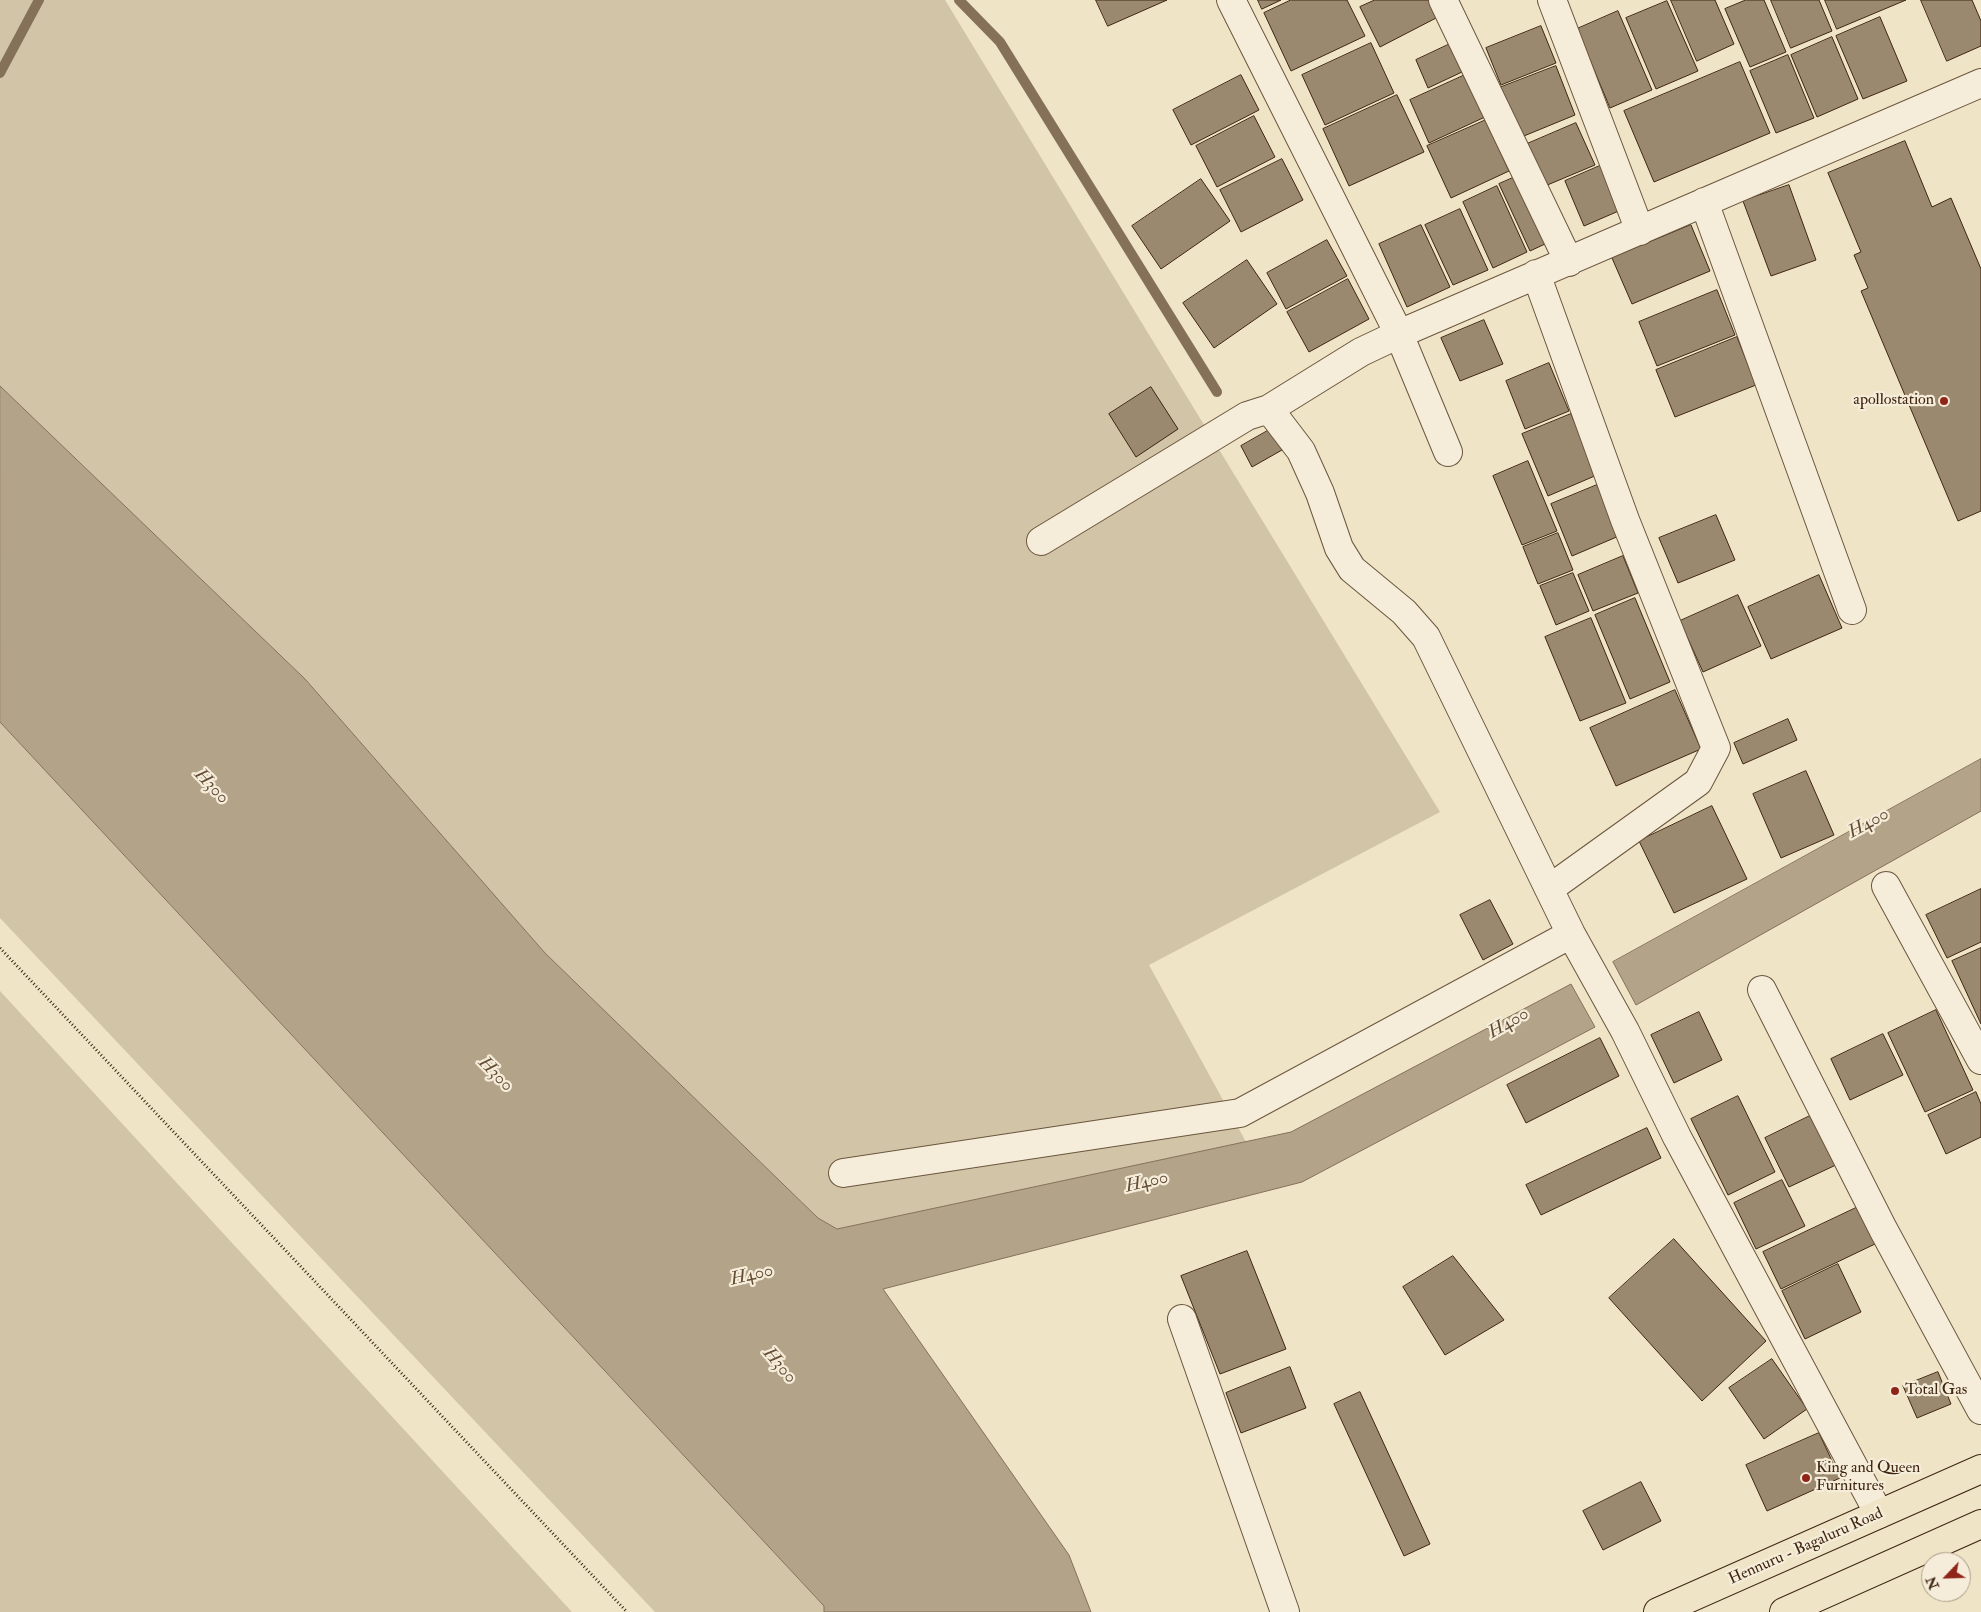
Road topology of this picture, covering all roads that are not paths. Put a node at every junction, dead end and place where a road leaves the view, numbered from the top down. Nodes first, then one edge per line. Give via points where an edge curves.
1 (1231, 0) edge
2 (1444, 0) edge
3 (1552, 0) edge
4 (1981, 83) edge
5 (1704, 202) junction
6 (1640, 231) junction
7 (1569, 262) junction
8 (1536, 274) junction
9 (1399, 334) junction
10 (1268, 409) junction
11 (1448, 452) dead end
12 (1041, 541) dead end
13 (1852, 610) dead end
14 (1886, 886) dead end
15 (1549, 889) junction
16 (1571, 934) junction
17 (1762, 990) dead end
18 (1981, 1060) edge
19 (844, 1172) dead end
20 (1182, 1319) dead end
21 (1981, 1410) edge
22 (1981, 1469) edge
23 (1879, 1514) junction
24 (1981, 1524) edge
25 (1285, 1612) edge
26 (1658, 1612) edge
27 (1784, 1612) edge

1 - 9 street
2 - 7 street
3 - 6 street
4 - 5 street
5 - 6 street
5 - 13 street
6 - 7 street
7 - 8 street
8 - 9 street
8 - 15 street via 1624,520 1716,748 1698,782
9 - 10 street via 1361,352
9 - 11 street
10 - 12 street via 1246,416
10 - 15 street via 1301,451 1339,548 1352,569 1404,612 1426,636
14 - 18 street
15 - 16 street
16 - 19 street via 1240,1113
16 - 23 street
17 - 21 street via 1883,1229
20 - 25 street
22 - 23 main road, Hennuru - Bagaluru Road
23 - 26 main road, Hennuru - Bagaluru Road
24 - 27 main road

